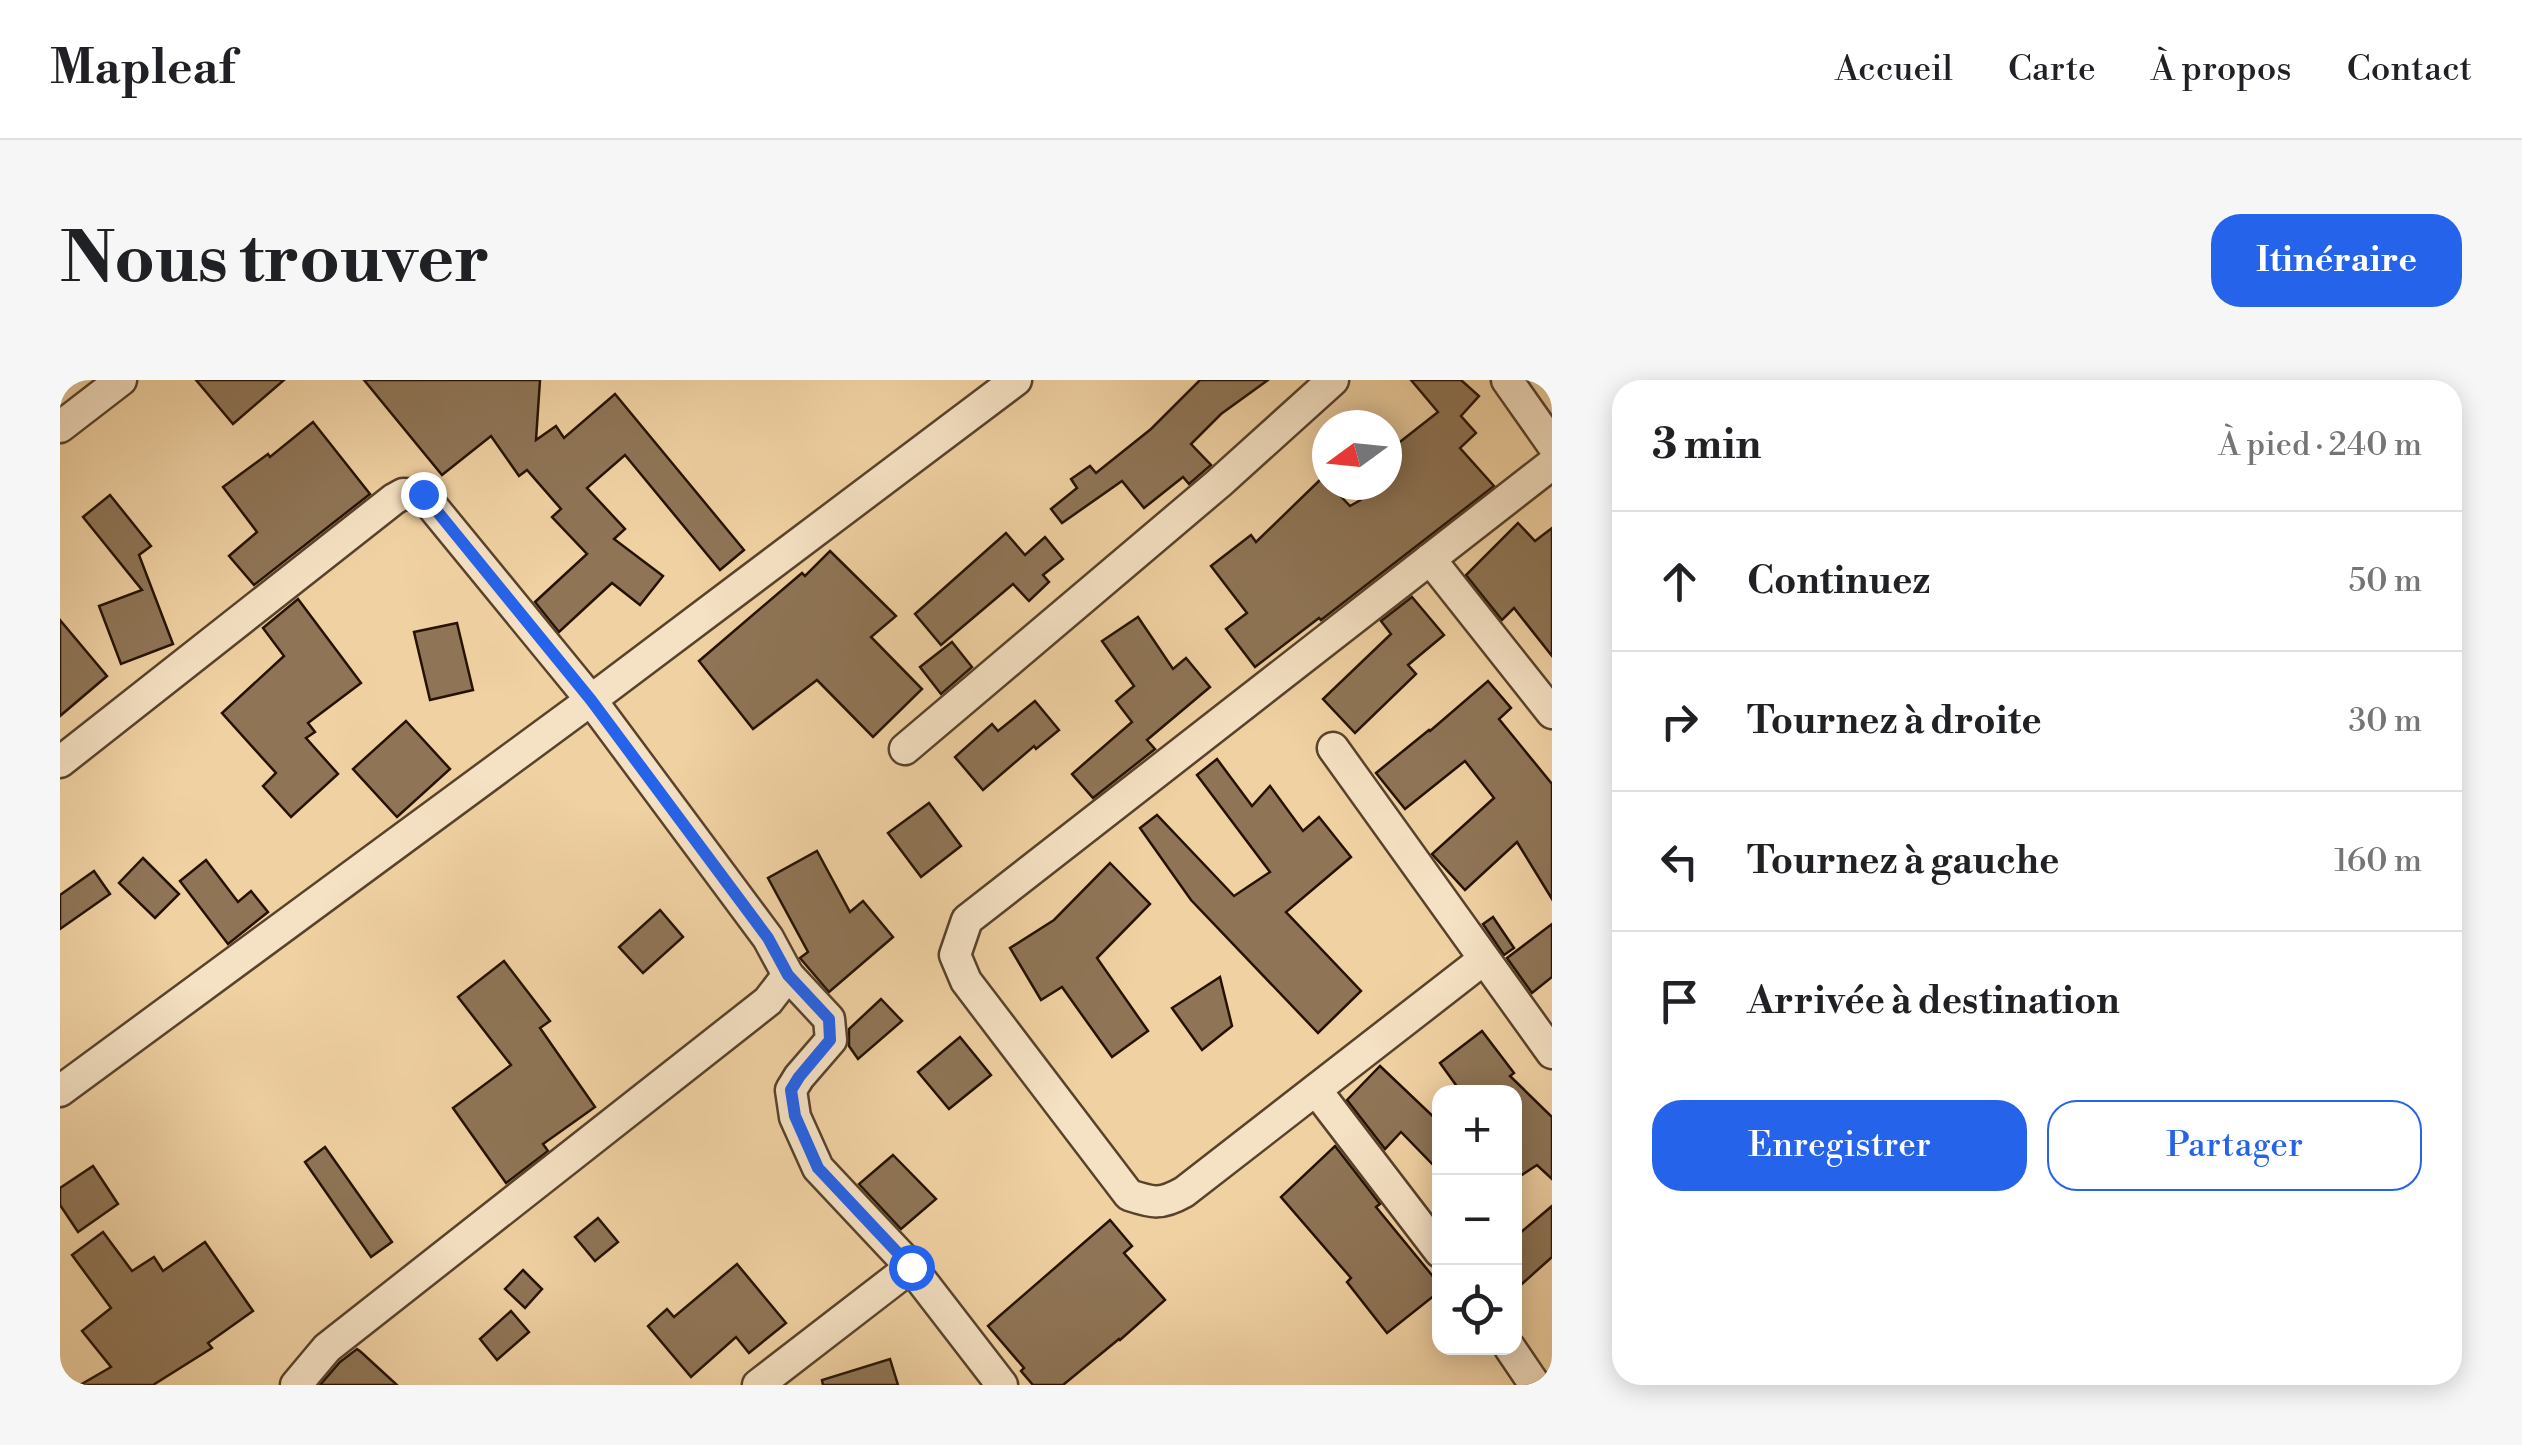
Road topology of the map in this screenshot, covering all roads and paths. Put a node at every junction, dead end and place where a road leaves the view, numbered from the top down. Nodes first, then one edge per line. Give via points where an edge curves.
1 (121, 380) edge
2 (1016, 380) edge
3 (1333, 380) edge
4 (1507, 380) edge
5 (65, 412) edge
6 (1552, 444) edge
7 (1552, 464) edge
8 (1430, 559) junction
9 (591, 700) junction
10 (1552, 713) edge
11 (1333, 748) dead end
12 (905, 749) dead end
13 (60, 762) edge
14 (1484, 959) junction
15 (788, 975) junction
16 (1552, 1053) edge
17 (1316, 1090) junction
18 (60, 1091) edge
19 (1432, 1242) edge
20 (911, 1267) junction
21 (1515, 1355) edge
22 (296, 1385) edge
23 (758, 1385) edge
24 (1002, 1385) edge
25 (1535, 1385) edge

1 - 5 street
2 - 9 street
3 - 12 street
4 - 6 street
7 - 8 street
8 - 10 street
8 - 17 street via 967,920 955,955 966,980 1129,1195 1169,1201
9 - 13 street via 423,494 404,494
9 - 15 street via 768,938
9 - 18 street
11 - 14 street
14 - 16 street
14 - 17 street
15 - 20 street via 829,1019 830,1040 791,1090 795,1116 818,1168
15 - 22 street via 768,1002 327,1348
17 - 19 street
20 - 23 street
20 - 24 street
21 - 25 street

